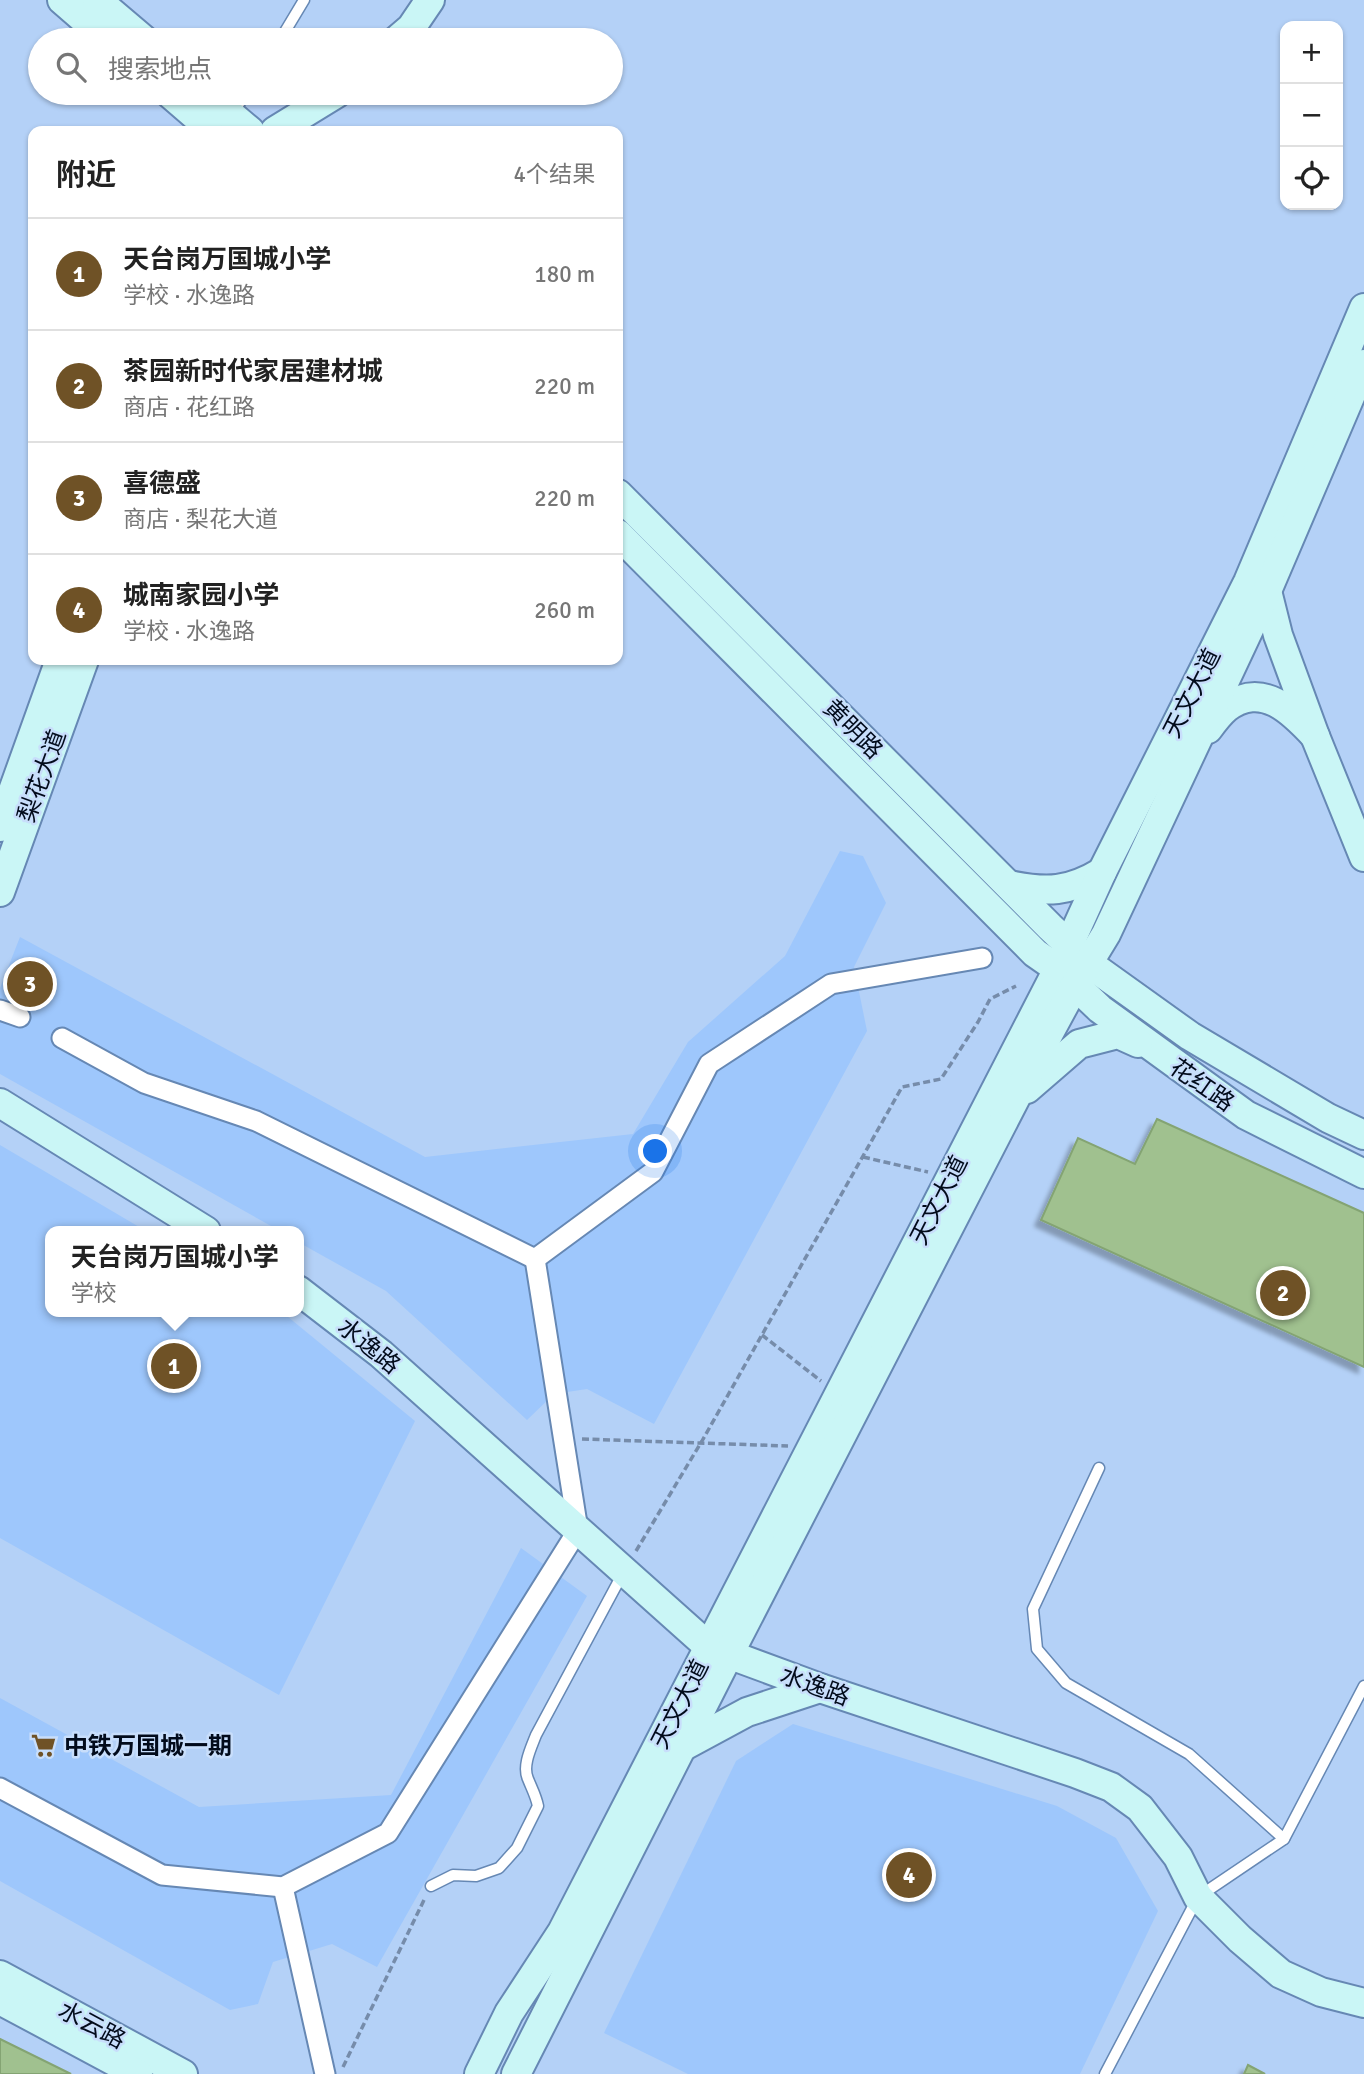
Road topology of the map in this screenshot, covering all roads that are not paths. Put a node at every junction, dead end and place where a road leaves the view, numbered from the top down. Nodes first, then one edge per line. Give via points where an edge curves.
1 (62, 0) edge
2 (97, 0) edge
3 (304, 0) edge
4 (430, 0) edge
5 (94, 28) edge
6 (130, 28) edge
7 (287, 28) edge
8 (411, 28) edge
9 (201, 105) edge
10 (219, 105) edge
11 (317, 105) edge
12 (235, 118) edge
13 (283, 126) edge
14 (1364, 308) edge
15 (1364, 364) edge
16 (623, 500) edge
17 (623, 539) edge
18 (1267, 591) junction
19 (58, 665) edge
20 (82, 665) edge
21 (1315, 736) junction
22 (1199, 739) junction
23 (0, 827) edge
24 (1364, 857) edge
25 (1102, 872) junction
26 (1009, 885) junction
27 (0, 892) edge
28 (982, 958) dead end
29 (1073, 965) junction
30 (0, 1010) edge
31 (20, 1017) dead end
32 (62, 1038) dead end
33 (1155, 1051) junction
34 (1017, 1098) junction
35 (0, 1102) edge
36 (1328, 1118) junction
37 (1364, 1135) edge
38 (1313, 1150) junction
39 (1364, 1174) edge
40 (198, 1226) edge
41 (535, 1259) junction
42 (304, 1295) edge
43 (1099, 1468) dead end
44 (578, 1530) junction
45 (624, 1571) junction
46 (719, 1651) junction
47 (1364, 1686) edge
48 (820, 1688) junction
49 (684, 1746) junction
50 (0, 1788) edge
51 (1284, 1839) junction
52 (431, 1886) road end
53 (283, 1887) junction
54 (1198, 1897) junction
55 (0, 1975) edge
56 (0, 2000) edge
57 (1364, 2003) edge
58 (138, 2074) edge
59 (183, 2074) edge
60 (325, 2074) edge
61 (480, 2074) edge
62 (516, 2074) edge
63 (1105, 2074) edge

1 - 5 main road
2 - 6 main road
3 - 7 lane
4 - 8 main road
9 - 12 main road
10 - 12 main road
11 - 13 main road
14 - 25 main road, 天文大道 via 1248,582
15 - 18 main road, 天文大道
16 - 26 main road, 黄明路
17 - 29 main road, 黄明路 via 1035,953
18 - 21 main road
18 - 22 main road, 天文大道
19 - 23 main road, 梨花大道
20 - 27 main road, 梨花大道
21 - 22 main road via 1292,710 1261,698 1227,708
21 - 24 main road
22 - 29 main road, 天文大道 via 1106,934
25 - 26 main road via 1060,890
25 - 29 main road, 天文大道
26 - 29 main road, 黄明路
28 - 41 street via 831,984 709,1064 653,1172
29 - 33 main road, 花红路 via 1100,1009
29 - 34 main road, 天文大道
29 - 36 main road, 花红路
29 - 46 main road, 天文大道
30 - 31 street
32 - 41 street via 144,1083 256,1121
33 - 34 main road via 1118,1034 1079,1044
33 - 38 main road, 花红路 via 1246,1115
34 - 46 main road, 天文大道
35 - 40 main road
36 - 37 main road, 花红路
36 - 38 main road via 1290,1108 1278,1117 1283,1130
38 - 39 main road, 花红路
41 - 44 street
42 - 44 main road, 水逸路 via 381,1354
43 - 51 lane via 1033,1609 1037,1649 1066,1683 1189,1754
44 - 45 main road, 水逸路
44 - 53 street via 388,1833
45 - 46 main road, 水逸路
45 - 52 lane via 536,1735 526,1776 538,1806 517,1848 499,1868 476,1876 453,1875
46 - 48 main road, 水逸路
46 - 49 main road, 天文大道
46 - 61 main road, 天文大道 via 562,1932 509,2013
47 - 51 lane
48 - 49 main road via 747,1712
48 - 54 main road, 水逸路 via 1111,1787 1140,1808 1178,1857
49 - 62 main road, 天文大道
50 - 53 street via 162,1875
51 - 54 lane
53 - 60 street
54 - 57 main road, 水逸路 via 1281,1974 1321,1992
54 - 63 lane
55 - 59 main road, 水云路
56 - 58 main road, 水云路

